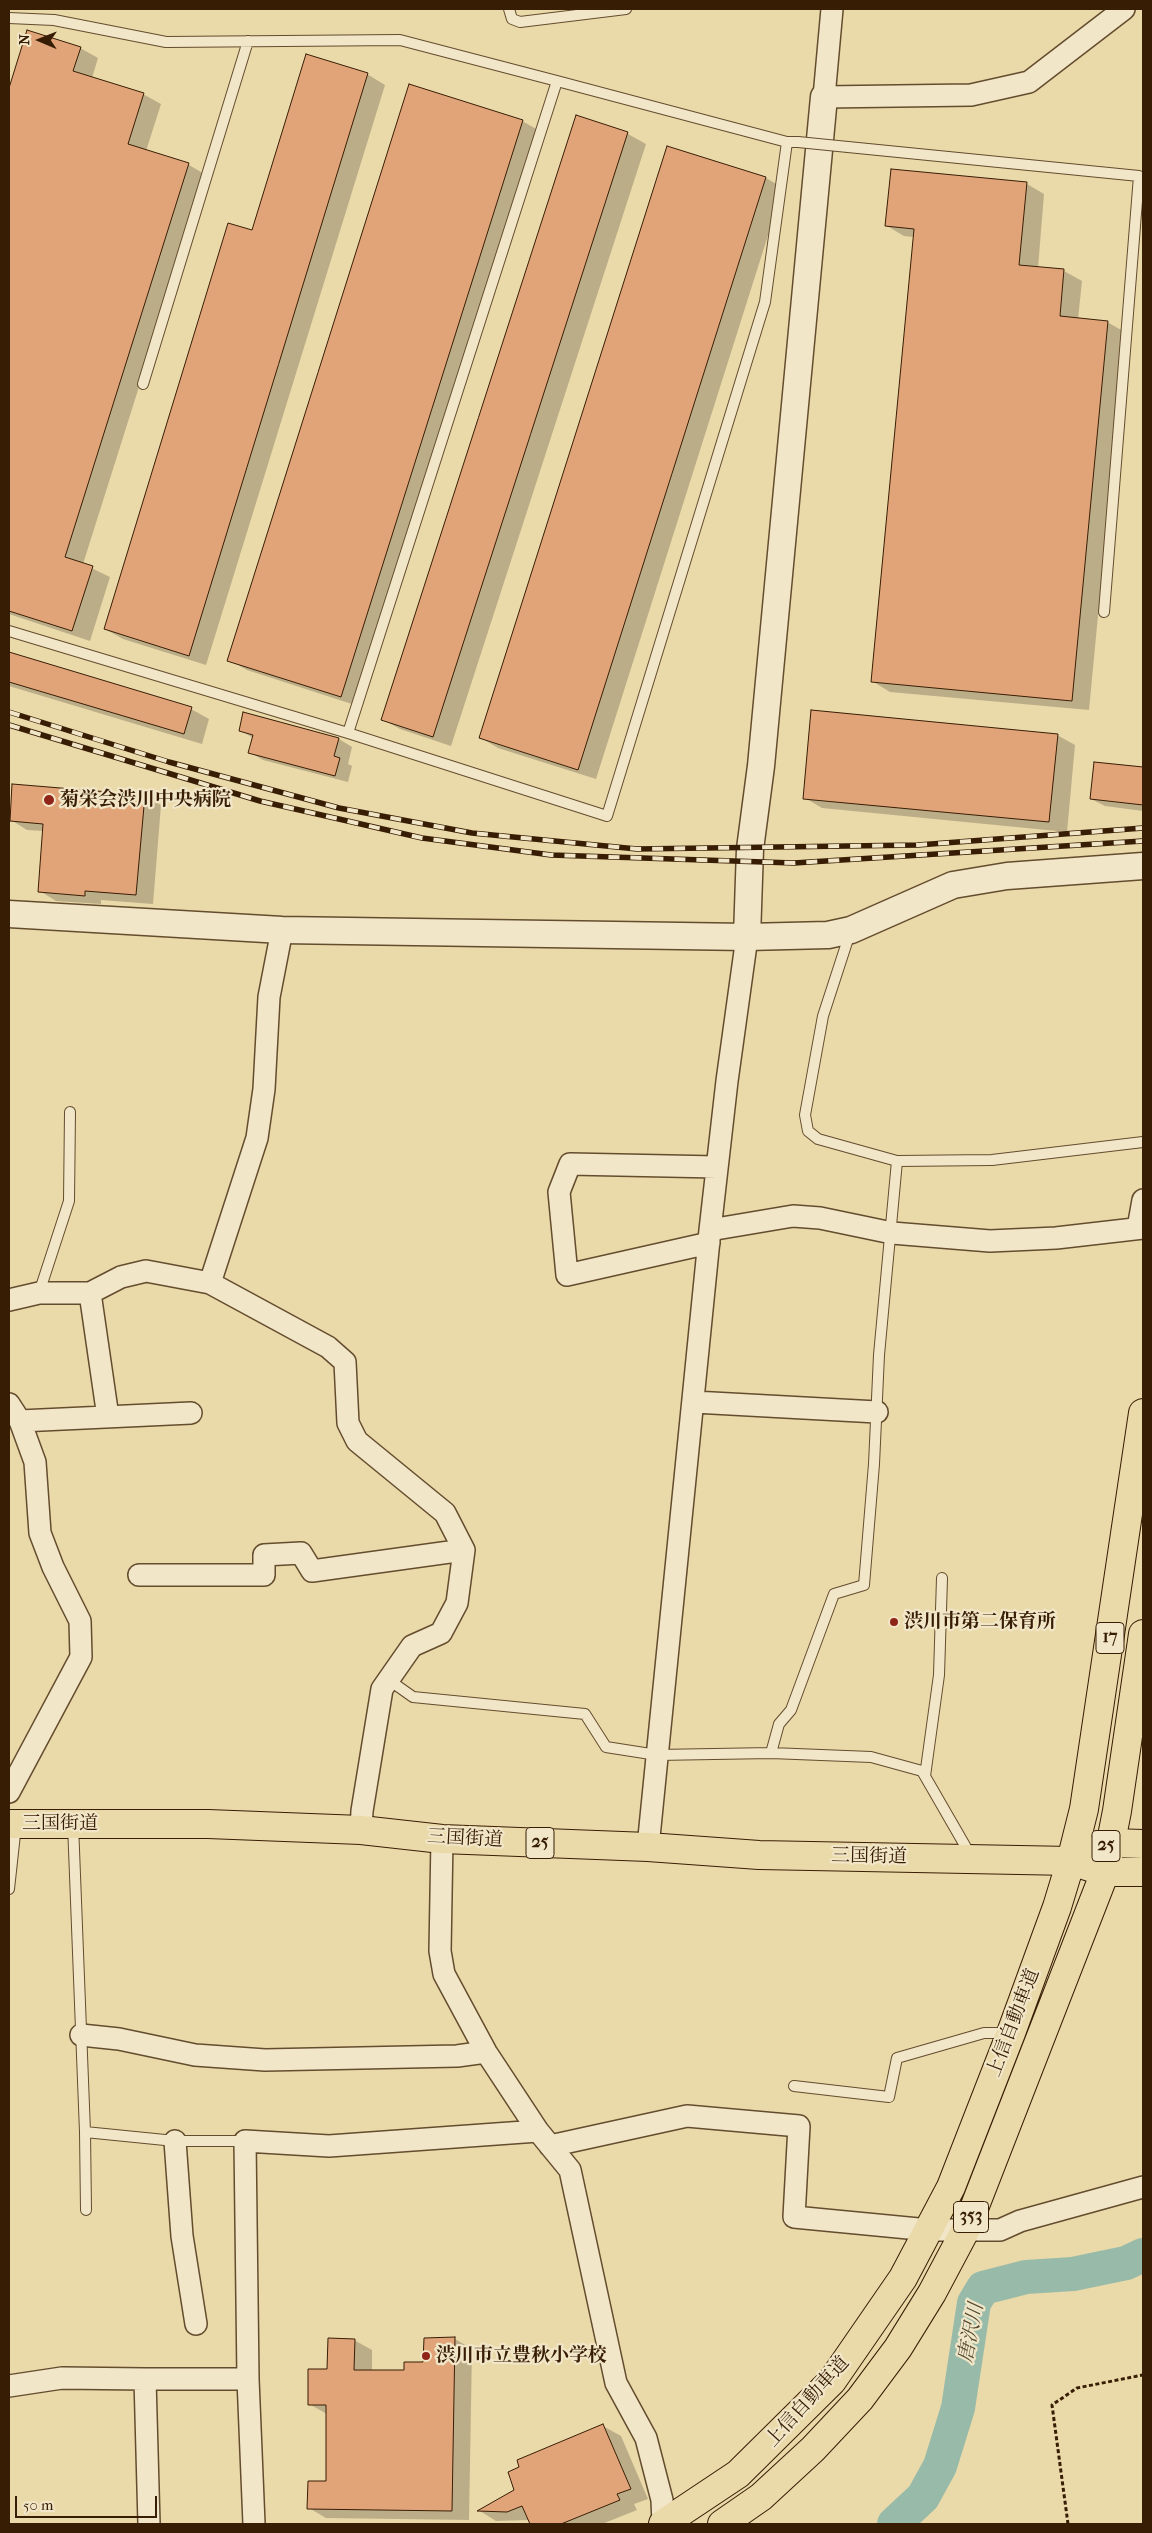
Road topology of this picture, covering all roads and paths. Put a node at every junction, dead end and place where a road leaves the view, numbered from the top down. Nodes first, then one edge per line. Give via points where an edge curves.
1 (509, 9) edge
2 (626, 9) edge
3 (832, 9) edge
4 (1124, 9) edge
5 (9, 18) edge
6 (248, 41) junction
7 (557, 81) junction
8 (824, 96) junction
9 (793, 142) junction
10 (143, 384) dead end
11 (1104, 612) dead end
12 (9, 632) edge
13 (348, 733) junction
14 (1143, 866) edge
15 (9, 914) edge
16 (282, 930) junction
17 (851, 930) junction
18 (747, 936) junction
19 (70, 1112) dead end
20 (1143, 1142) edge
21 (897, 1161) junction
22 (717, 1167) junction
23 (1143, 1200) edge
24 (1141, 1228) edge
25 (892, 1233) junction
26 (709, 1237) junction
27 (210, 1282) junction
28 (39, 1293) junction
29 (90, 1294) junction
30 (9, 1300) edge
31 (694, 1402) junction
32 (14, 1412) edge
33 (876, 1412) junction
34 (191, 1413) dead end
35 (1143, 1413) edge
36 (108, 1417) junction
37 (464, 1550) junction
38 (139, 1575) dead end
39 (942, 1578) dead end
40 (1143, 1634) edge
41 (389, 1680) junction
42 (771, 1752) junction
43 (657, 1755) junction
44 (926, 1776) junction
45 (9, 1792) edge
46 (12, 1824) edge
47 (73, 1824) junction
48 (361, 1830) junction
49 (442, 1839) junction
50 (1112, 1843) junction
51 (1143, 1844) edge
52 (648, 1847) junction
53 (974, 1860) junction
54 (1071, 1861) junction
55 (1105, 1872) junction
56 (1143, 1872) edge
57 (9, 1889) edge
58 (1011, 2032) junction
59 (81, 2035) junction
60 (486, 2052) junction
61 (794, 2086) dead end
62 (85, 2132) junction
63 (544, 2138) junction
64 (175, 2141) junction
65 (245, 2141) junction
66 (1143, 2188) edge
67 (86, 2210) dead end
68 (966, 2229) junction
69 (929, 2230) junction
70 (196, 2324) dead end
71 (1143, 2375) edge
72 (145, 2379) junction
73 (248, 2379) junction
74 (9, 2386) edge
75 (149, 2524) edge
76 (254, 2524) edge
77 (663, 2524) edge
78 (722, 2524) edge
79 (1068, 2524) edge

1 - 2 lane via 512,19 520,22
3 - 8 street
4 - 8 street via 1029,82 971,95
5 - 6 lane via 54,20 166,42
6 - 7 lane via 400,40
6 - 10 lane
7 - 9 lane
7 - 13 lane
8 - 18 street via 762,756 750,849
9 - 11 lane, bridge via 1139,176
9 - 13 lane via 765,302 607,816
12 - 13 lane
14 - 17 street via 1007,876 953,885
15 - 16 street
16 - 18 street
16 - 27 street via 269,997 264,1089 257,1138
17 - 18 street via 828,935
17 - 21 lane via 823,1016 805,1115 808,1131 818,1139
18 - 22 street
19 - 28 lane via 69,1201
20 - 21 lane via 992,1160
21 - 25 lane
22 - 26 street
22 - 26 street via 570,1164 559,1192 567,1275
23 - 24 street
24 - 25 street via 1056,1238 990,1241
25 - 26 street via 820,1218 793,1216
25 - 33 lane
26 - 31 street
27 - 29 street via 146,1271 121,1277
27 - 37 street via 328,1347 345,1362 348,1423 357,1441 445,1513
28 - 29 street
28 - 30 street
29 - 36 street
31 - 33 street
31 - 43 street
32 - 36 street
32 - 45 street via 35,1462 40,1533 80,1621 80,1657
33 - 42 lane via 864,1585 834,1594 791,1710 779,1724
34 - 36 street
35 - 54 main road, 上信自動車道 / 17 via 1084,1808
37 - 38 street via 312,1571 301,1553 264,1555 264,1575
37 - 41 street via 457,1603 442,1633 412,1646
39 - 44 lane via 939,1675
40 - 50 main road, 上信自動車道 / 17
41 - 43 lane via 413,1697 585,1714 606,1747
41 - 48 street via 382,1689
42 - 43 lane
42 - 44 lane via 870,1757 922,1770
43 - 52 street
44 - 53 lane
46 - 47 main road, 三国街道 / 25
46 - 57 lane
47 - 48 main road, 三国街道 / 25 via 208,1824
47 - 59 lane
48 - 49 main road, 三国街道 / 25
49 - 52 main road, 三国街道 / 25
49 - 60 street via 440,1951 444,1974
50 - 51 main road, 25
50 - 54 main road, 25
50 - 55 main road, 上信自動車道 / 353
52 - 53 main road, 三国街道 / 25 via 758,1855
53 - 54 main road, 三国街道 / 25
54 - 55 main road, 25
54 - 58 main road, 上信自動車道 / 353
55 - 56 main road, 25
55 - 68 main road, 上信自動車道 / 353
58 - 61 lane via 984,2033 898,2058 889,2098
58 - 69 main road, 上信自動車道 / 353 via 951,2187
59 - 60 street via 119,2039 195,2055 265,2060 457,2056
59 - 62 lane
60 - 63 street
62 - 64 lane
62 - 67 lane
63 - 65 street via 330,2146
63 - 69 street via 687,2116 799,2126 794,2216
63 - 77 street via 570,2170 616,2382 646,2438 662,2500
64 - 65 lane
64 - 70 street via 182,2236
65 - 73 street
66 - 68 street via 1020,2221 1000,2230
68 - 69 street
68 - 78 main road, 上信自動車道 / 353 via 903,2340 860,2399 813,2449 761,2496
69 - 77 main road, 上信自動車道 / 353 via 903,2278 832,2381 738,2474
71 - 79 path via 1077,2388 1052,2405
72 - 73 street
72 - 74 street via 62,2378
72 - 75 street
73 - 76 street

